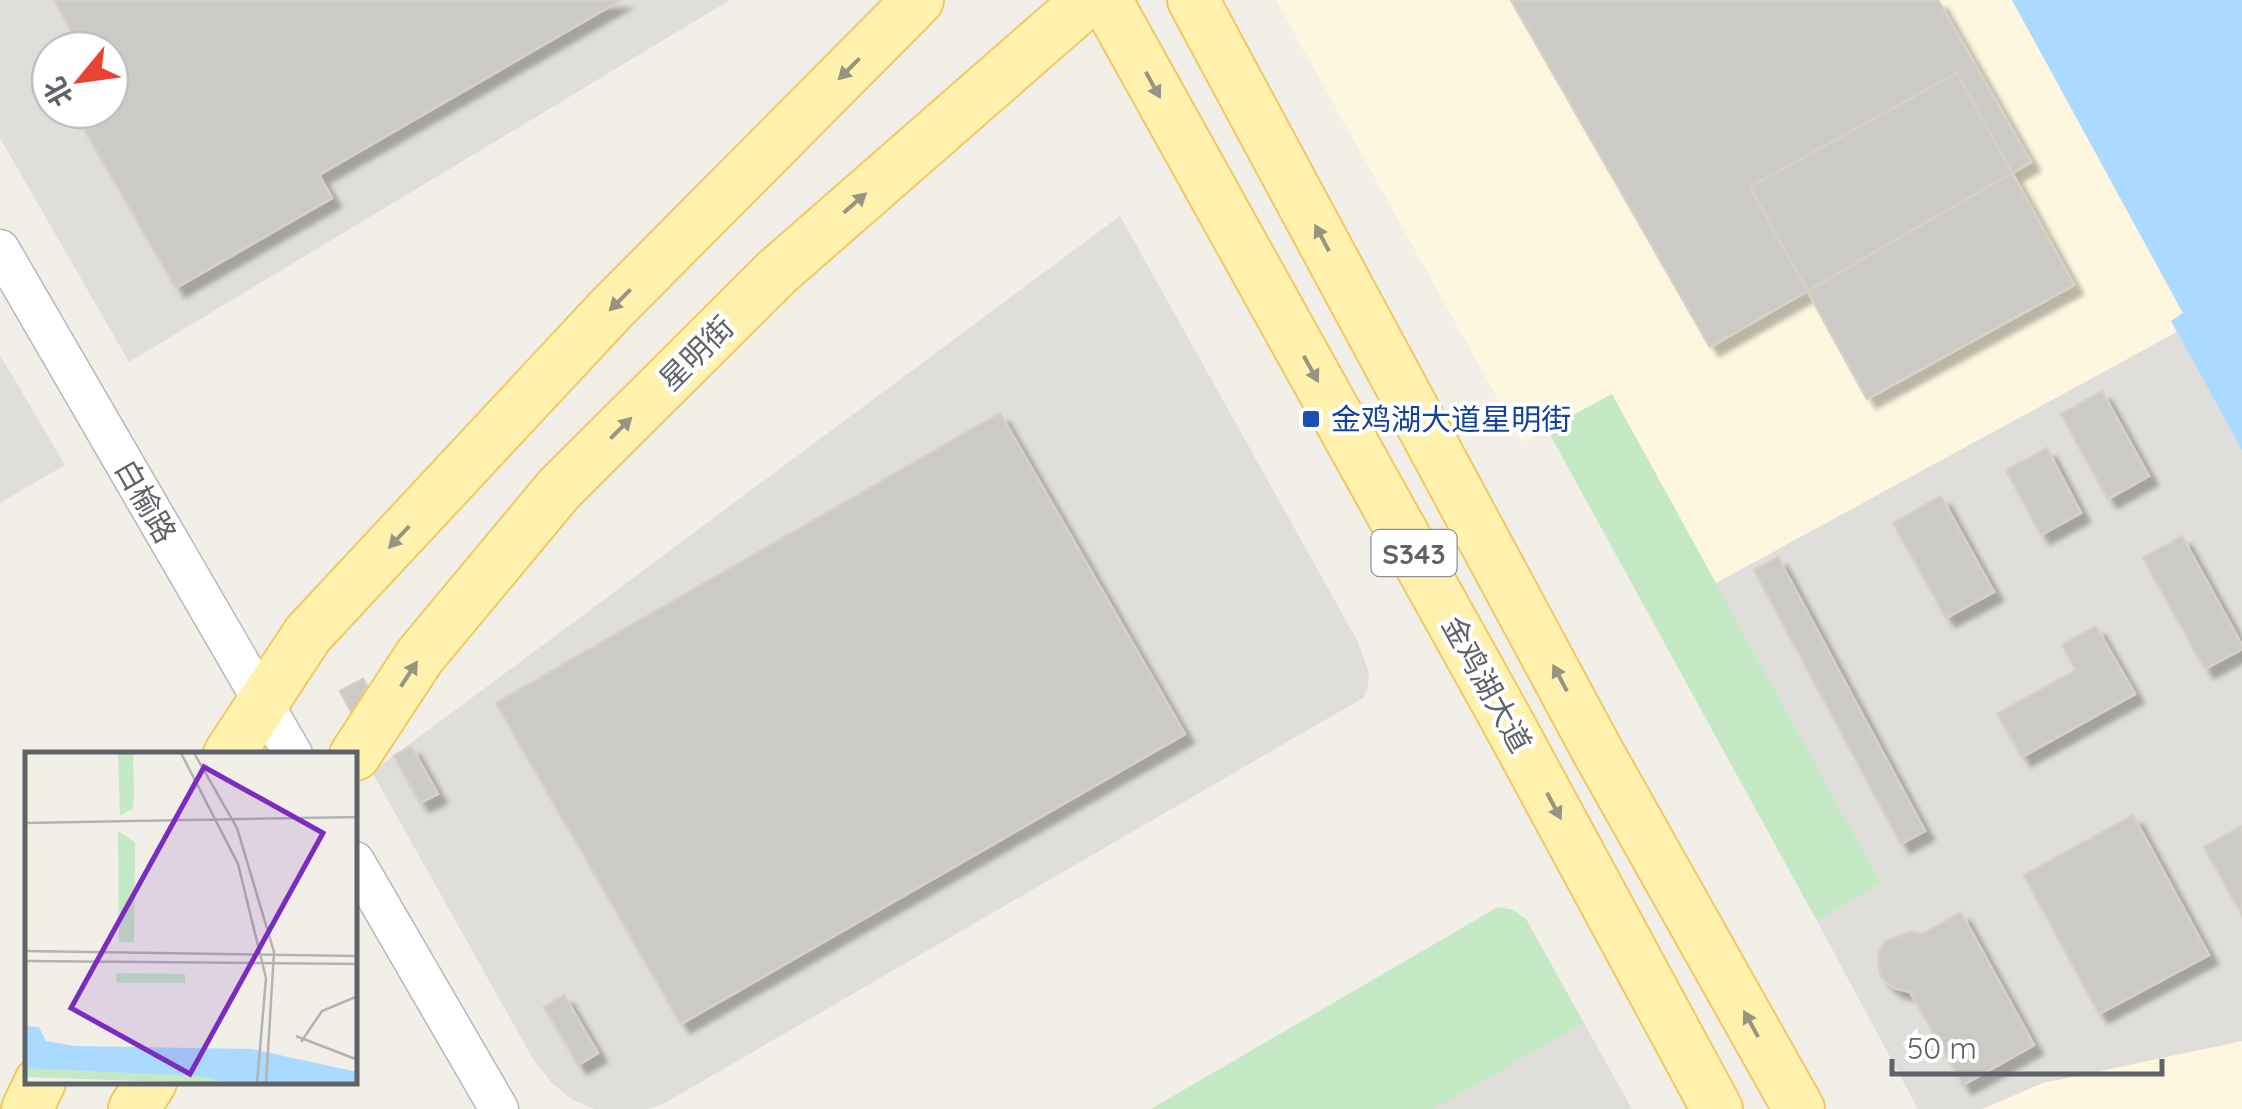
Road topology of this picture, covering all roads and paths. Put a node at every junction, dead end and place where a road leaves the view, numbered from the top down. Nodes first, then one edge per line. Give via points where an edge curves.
1 (918, 0) edge
2 (1088, 0) edge
3 (1106, 0) edge
4 (1194, 0) edge
5 (0, 248) edge
6 (263, 703) junction
7 (231, 752) edge
8 (292, 752) edge
9 (357, 752) edge
10 (358, 866) edge
11 (39, 1084) edge
12 (150, 1084) edge
13 (26, 1109) edge
14 (134, 1109) edge
15 (498, 1109) edge
16 (1718, 1109) edge
17 (1799, 1109) edge

1 -> 6 main road via 598,324 308,634
9 -> 2 main road, 星明街 via 420,656 560,489 777,272
3 -> 16 main road, 金鸡湖大道 / S343
17 -> 4 main road, S343 via 1598,752
5 - 6 street, 白榆路
6 - 7 main road
6 - 8 street, 白榆路
10 - 15 street
11 - 13 main road
12 - 14 main road

